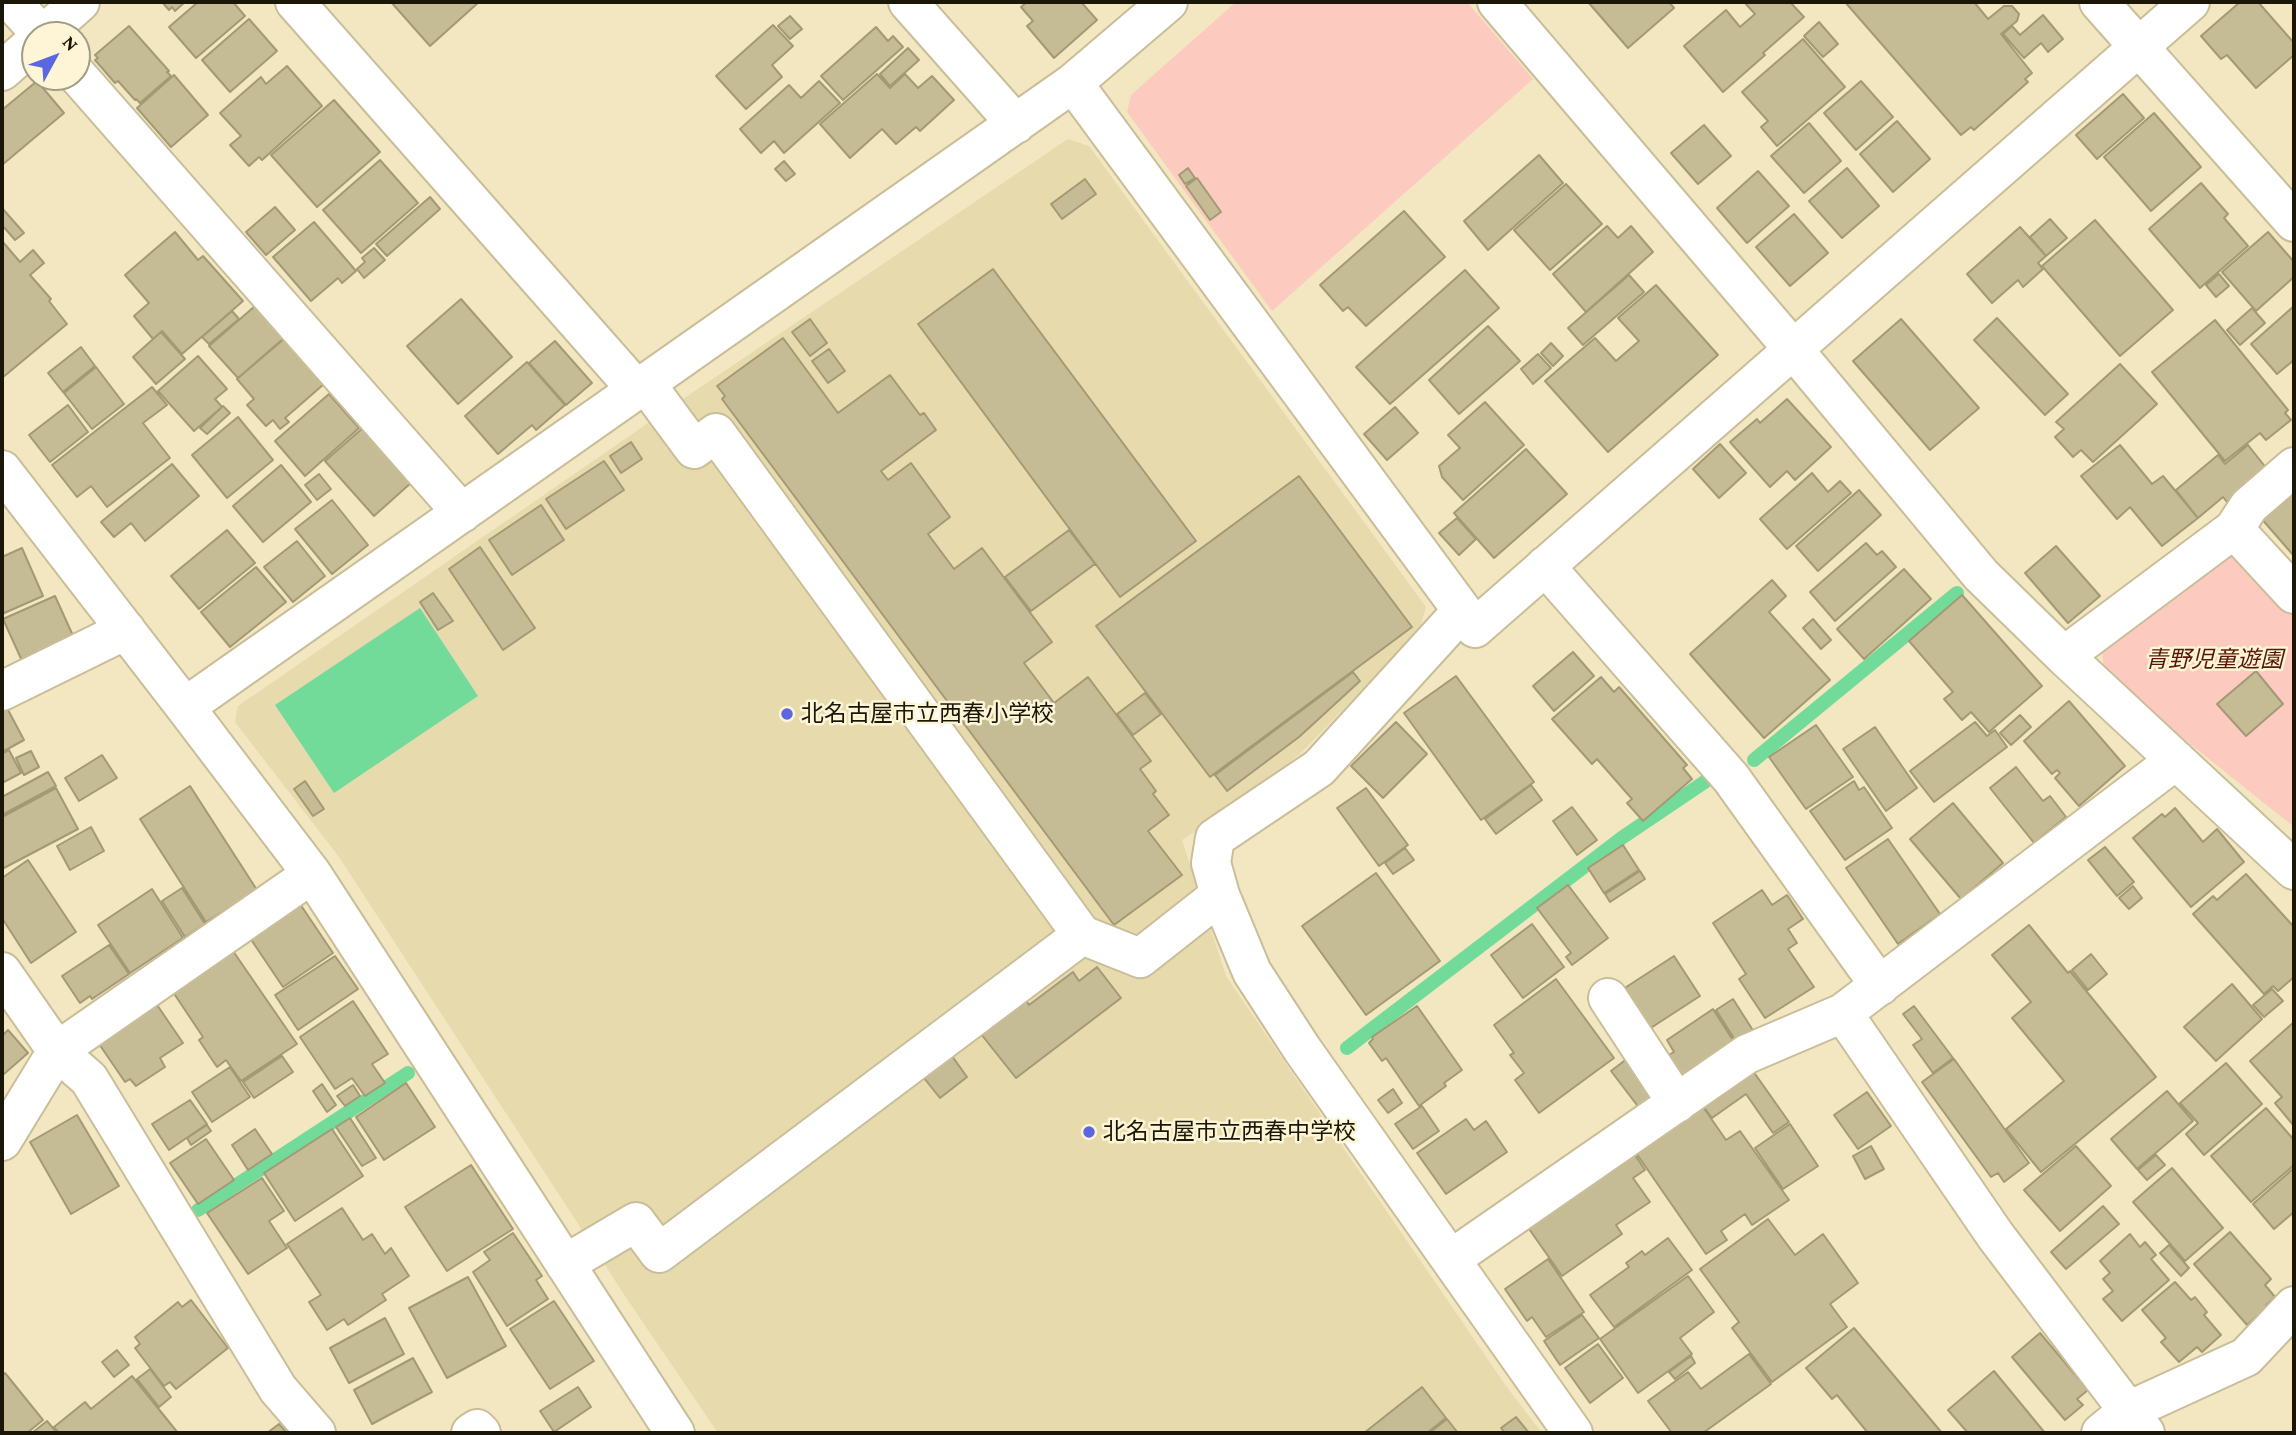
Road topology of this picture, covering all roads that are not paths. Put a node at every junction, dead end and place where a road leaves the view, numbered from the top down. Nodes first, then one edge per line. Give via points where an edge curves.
1 (12, 2) edge
2 (80, 2) edge
3 (295, 2) edge
4 (908, 2) edge
5 (1168, 2) edge
6 (1497, 2) edge
7 (2099, 2) edge
8 (2190, 2) edge
9 (29, 21) edge
10 (58, 21) edge
11 (2138, 47) junction
12 (21, 54) edge
13 (2, 71) edge
14 (1073, 83) junction
15 (91, 91) edge
16 (1016, 124) junction
17 (2294, 222) edge
18 (1793, 349) junction
19 (641, 387) junction
20 (2294, 467) edge
21 (2, 470) edge
22 (462, 513) junction
23 (2234, 529) junction
24 (1545, 566) junction
25 (2294, 594) edge
26 (1462, 611) junction
27 (126, 630) junction
28 (2064, 656) junction
29 (2, 691) edge
30 (186, 706) junction
31 (2176, 760) junction
32 (2294, 870) edge
33 (312, 874) junction
34 (1220, 895) junction
35 (1082, 935) junction
36 (2, 972) edge
37 (1880, 986) junction
38 (1608, 998) dead end
39 (1843, 1013) junction
40 (57, 1051) junction
41 (1677, 1103) junction
42 (2, 1140) edge
43 (1451, 1259) junction
44 (565, 1264) junction
45 (2294, 1306) edge
46 (2125, 1426) edge
47 (663, 1429) edge
48 (316, 1433) edge
49 (471, 1433) edge
50 (481, 1433) edge
51 (1573, 1433) edge

1 - 9 street
2 - 10 street
3 - 19 street
4 - 16 street
5 - 14 street
6 - 18 street
7 - 11 street
8 - 11 street
11 - 17 street
11 - 18 street
12 - 13 street
14 - 16 street
14 - 26 street
15 - 22 street
16 - 19 street
18 - 24 street
18 - 28 street via 1981,575
19 - 22 street
19 - 35 street via 694,449 716,433
20 - 23 street via 2249,506
21 - 27 street
22 - 30 street
23 - 25 street
23 - 28 street
24 - 26 street via 1475,628
24 - 37 street via 1731,778
26 - 34 street via 1319,768 1215,838 1211,863
27 - 29 street
27 - 30 street
28 - 31 street
30 - 33 street
31 - 32 street
31 - 37 street
33 - 40 street
33 - 44 street
34 - 35 street via 1140,958
34 - 43 street via 1252,972
35 - 44 street via 659,1253 636,1222
36 - 40 street
37 - 39 street
38 - 41 street
39 - 41 street via 1747,1054
39 - 46 street
40 - 42 street
40 - 48 street via 89,1079 278,1389
41 - 43 street
43 - 51 street
44 - 47 street
45 - 46 street via 2246,1357
49 - 50 street via 477,1429

